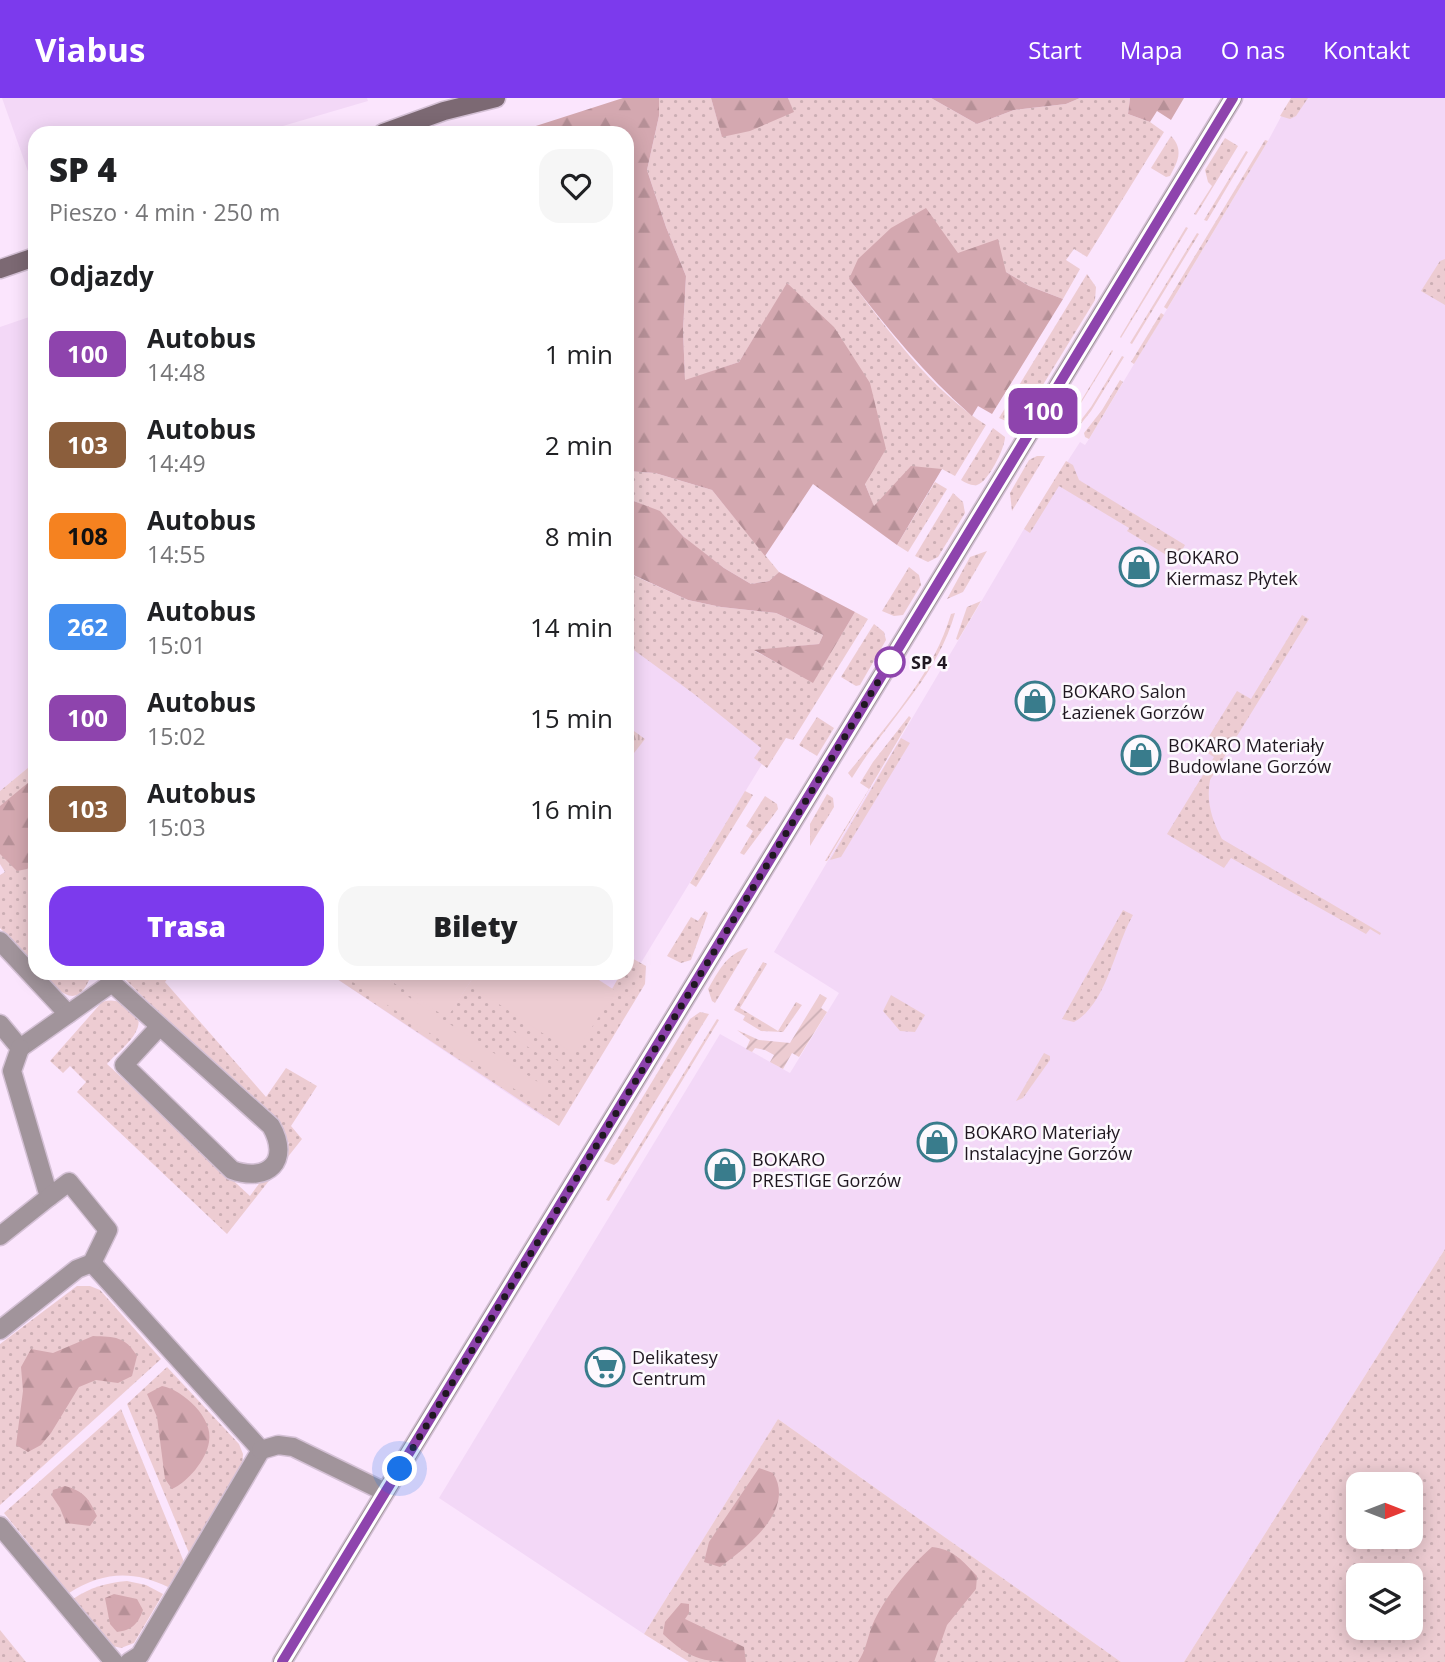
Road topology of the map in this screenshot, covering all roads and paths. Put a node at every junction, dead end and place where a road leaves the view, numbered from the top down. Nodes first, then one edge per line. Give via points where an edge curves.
1 (468, 98) edge
2 (496, 98) edge
3 (1233, 98) edge
4 (444, 111) junction
5 (402, 126) edge
6 (28, 260) edge
7 (0, 270) edge
8 (0, 942) edge
9 (28, 972) edge
10 (36, 980) edge
11 (68, 1014) junction
12 (0, 1024) edge
13 (160, 1026) junction
14 (20, 1048) junction
15 (50, 1197) junction
16 (0, 1236) edge
17 (92, 1263) junction
18 (0, 1330) edge
19 (261, 1450) junction
20 (385, 1492) junction
21 (0, 1526) edge
22 (114, 1662) edge
23 (129, 1662) edge
24 (282, 1662) edge

1 - 4 main road
2 - 4 main road
3 - 20 street
4 - 5 main road
6 - 7 main road
8 - 9 street
10 - 11 street
11 - 13 street via 112,983
11 - 14 street
12 - 14 street
13 - 13 street via 124,1065 232,1170 261,1174 274,1165 279,1140 271,1126
14 - 15 street via 12,1071
15 - 16 street
15 - 17 street via 69,1182 107,1230
17 - 18 street via 77,1269
17 - 19 street
19 - 20 street via 293,1447
19 - 23 street via 140,1655
20 - 24 street
21 - 22 street

